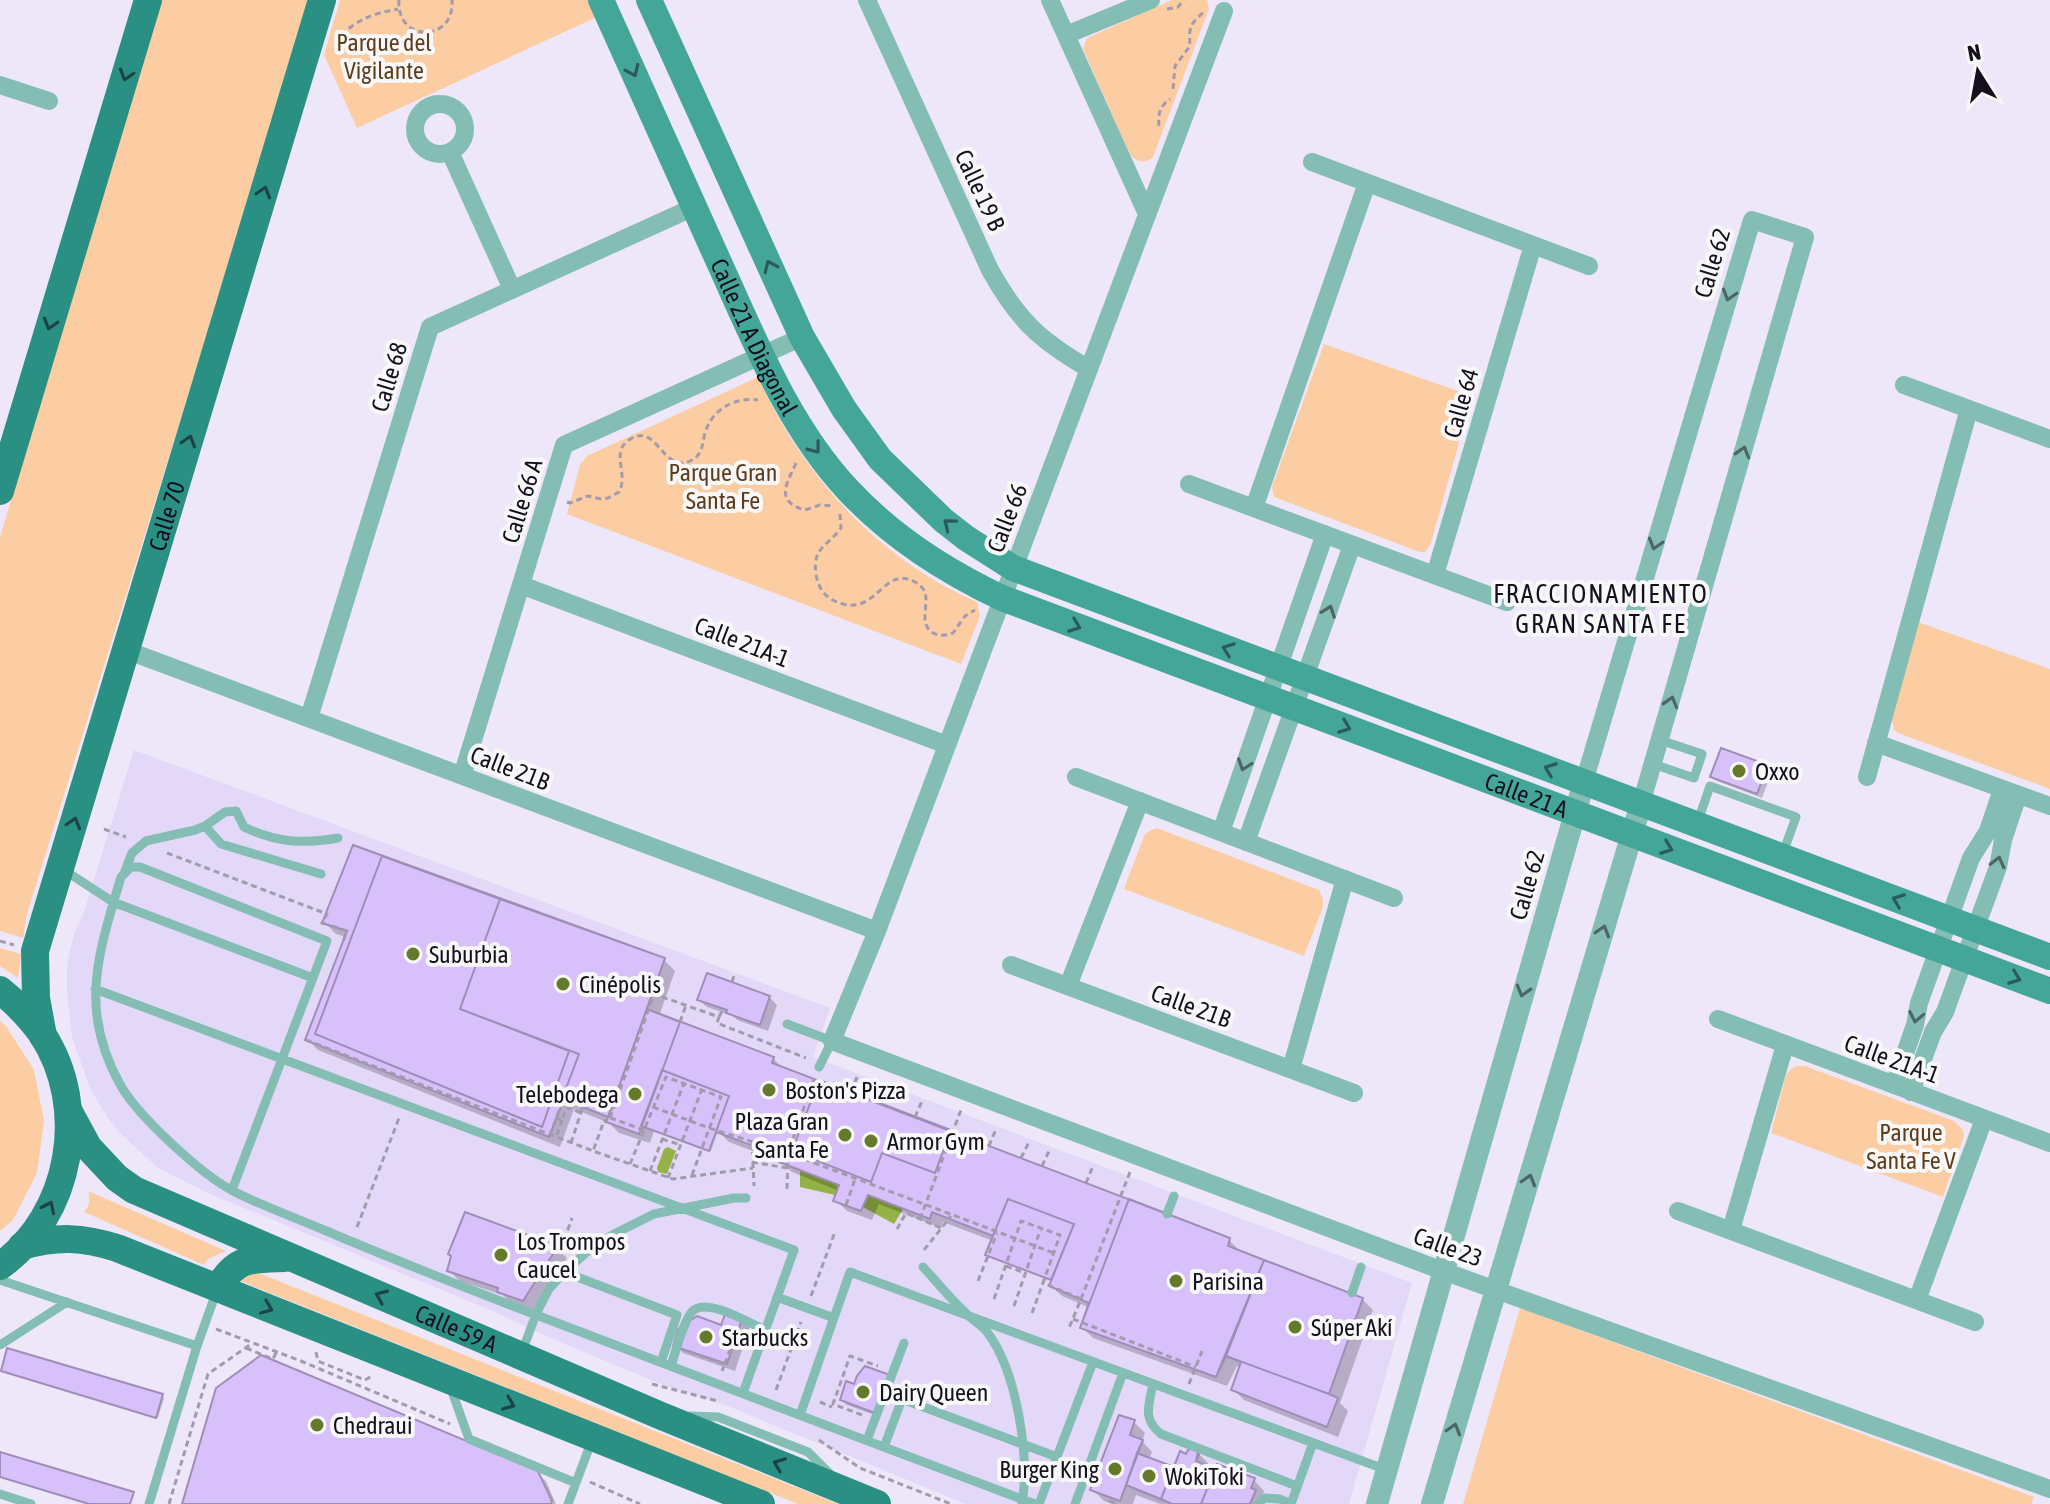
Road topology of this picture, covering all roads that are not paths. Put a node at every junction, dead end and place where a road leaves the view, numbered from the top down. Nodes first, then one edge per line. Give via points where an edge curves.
1 (148, 0) edge
2 (322, 0) edge
3 (601, 0) edge
4 (649, 0) edge
5 (867, 0) edge
6 (1050, 0) edge
7 (1157, 4) edge
8 (1215, 8) road end
9 (1066, 35) junction
10 (0, 85) edge
11 (49, 101) dead end
12 (450, 152) dead end
13 (1312, 162) dead end
14 (1367, 183) junction
15 (694, 207) junction
16 (1147, 214) junction
17 (1533, 245) junction
18 (1589, 266) dead end
19 (512, 289) junction
20 (802, 337) junction
21 (762, 357) junction
22 (1089, 369) junction
23 (1904, 385) dead end
24 (1969, 409) junction
25 (2050, 439) edge
26 (1189, 484) dead end
27 (0, 491) edge
28 (1254, 508) junction
29 (1325, 534) junction
30 (1352, 545) junction
31 (1013, 568) junction
32 (1435, 575) junction
33 (521, 585) junction
34 (1507, 602) dead end
35 (990, 604) junction
36 (126, 650) junction
37 (1278, 668) junction
38 (1305, 678) junction
39 (1267, 698) junction
40 (1294, 708) junction
41 (309, 718) junction
42 (1660, 740) junction
43 (1876, 743) junction
44 (947, 745) junction
45 (1653, 764) junction
46 (462, 776) junction
47 (1076, 777) dead end
48 (1867, 777) dead end
49 (1584, 782) junction
50 (2010, 792) junction
51 (1140, 801) junction
52 (1641, 804) junction
53 (2050, 806) edge
54 (1574, 813) junction
55 (1696, 824) junction
56 (205, 826) junction
57 (1221, 832) junction
58 (1632, 835) junction
59 (338, 838) dead end
60 (1246, 842) junction
61 (1782, 856) junction
62 (60, 868) junction
63 (125, 871) junction
64 (321, 874) dead end
65 (1345, 879) junction
66 (1394, 898) dead end
67 (113, 902) junction
68 (1949, 919) junction
69 (1975, 929) junction
70 (877, 931) junction
71 (1938, 949) junction
72 (2050, 957) edge
73 (1964, 959) junction
74 (1011, 965) dead end
75 (313, 978) junction
76 (1068, 986) junction
77 (95, 989) junction
78 (0, 990) edge
79 (2050, 991) edge
80 (1718, 1019) dead end
81 (787, 1024) dead end
82 (43, 1036) junction
83 (832, 1041) junction
84 (1785, 1045) junction
85 (282, 1059) junction
86 (819, 1067) road end
87 (1291, 1069) junction
88 (1902, 1088) junction
89 (1354, 1093) dead end
90 (69, 1112) junction
91 (1984, 1119) junction
92 (2050, 1143) edge
93 (232, 1190) junction
94 (1174, 1196) dead end
95 (746, 1198) dead end
96 (683, 1209) junction
97 (1678, 1211) dead end
98 (1167, 1214) dead end
99 (1731, 1230) junction
100 (22, 1246) junction
101 (293, 1258) junction
102 (0, 1266) edge
103 (923, 1267) dead end
104 (1361, 1267) dead end
105 (1443, 1271) junction
106 (564, 1272) junction
107 (0, 1280) edge
108 (218, 1288) junction
109 (1496, 1290) junction
110 (1352, 1293) dead end
111 (777, 1297) junction
112 (1917, 1300) junction
113 (67, 1302) junction
114 (536, 1314) junction
115 (968, 1316) junction
116 (834, 1318) junction
117 (1975, 1322) dead end
118 (765, 1330) junction
119 (904, 1343) dead end
120 (0, 1345) edge
121 (197, 1346) junction
122 (520, 1356) junction
123 (661, 1362) junction
124 (1093, 1362) junction
125 (671, 1366) junction
126 (1123, 1373) junction
127 (447, 1379) junction
128 (1153, 1384) junction
129 (743, 1393) junction
130 (800, 1415) junction
131 (593, 1437) junction
132 (867, 1440) junction
133 (1313, 1443) junction
134 (1022, 1444) junction
135 (884, 1447) junction
136 (1057, 1457) junction
137 (1387, 1470) junction
138 (577, 1480) junction
139 (1297, 1486) junction
140 (2050, 1489) edge
141 (0, 1494) edge
142 (748, 1502) edge
143 (1022, 1502) edge
144 (24, 1503) edge
145 (149, 1504) edge
146 (568, 1504) edge
147 (877, 1504) edge
148 (1037, 1504) edge
149 (1075, 1504) edge
150 (1258, 1504) edge
151 (1291, 1504) edge
152 (1377, 1504) edge
153 (1432, 1504) edge

1 -> 27 main road
36 -> 2 main road, Calle 70
3 -> 15 main road, Calle 21 A Diagonal
20 -> 4 main road, Calle 21 A Diagonal
5 - 22 street, Calle 19 B via 1014,310 1035,333
6 - 9 street
7 - 9 street
8 - 16 street, Calle 66
9 - 16 street
10 - 11 street
12 - 19 street
13 - 14 street
14 - 17 street
14 - 28 street
15 - 19 street, Calle 68
15 - 21 main road, Calle 21 A Diagonal
16 - 22 street, Calle 66
17 - 18 street
17 - 32 street, Calle 64
19 - 41 street, Calle 68 via 430,327
20 - 21 street, Calle 66 A
31 -> 20 main road, Calle 21 A Diagonal via 943,520 880,459
21 - 33 street, Calle 66 A via 564,445
21 -> 35 main road, Calle 21 A Diagonal via 799,429 846,489 876,519
22 - 31 street, Calle 66
23 - 24 street
24 - 25 street
24 - 43 street
26 - 28 street
28 - 29 street
29 - 30 street
29 - 37 street
30 - 32 street
38 -> 30 street
31 - 35 street, Calle 66
37 -> 31 main road, Calle 21 A
32 - 34 street
33 - 44 street, Calle 21A-1
33 - 46 street, Calle 66 A
35 -> 39 main road, Calle 21 A
35 - 44 street, Calle 66
36 - 41 street, Calle 21B
62 -> 36 main road, Calle 70
37 - 38 main road, Calle 21 A
37 - 39 street
38 - 40 street
49 -> 38 main road, Calle 21 A
39 - 40 main road, Calle 21 A
39 -> 57 street
40 -> 54 main road, Calle 21 A
40 - 60 street
41 - 46 street, Calle 21B
42 - 45 street, Calle 62
42 - 45 lane via 1702,754 1694,778
42 -> 49 street, Calle 62 via 1805,237 1752,220
43 - 48 street
43 - 50 street
44 - 70 street, Calle 66
45 - 52 street, Calle 62
46 - 70 street, Calle 21B
47 - 51 street
49 - 52 main road, Calle 21 A
49 - 54 street, Calle 62
50 - 53 street
50 - 68 street via 1971,858
69 -> 50 street via 1998,867
51 - 57 street
51 - 76 street
52 - 55 main road, Calle 21 A
52 - 58 street, Calle 62
54 - 58 main road, Calle 21 A
54 -> 105 street, Calle 62
55 - 61 main road, Calle 21 A
55 - 61 lane via 1710,786 1796,817
56 - 59 lane via 236,811 244,827 272,839
56 - 63 lane via 146,841 132,853
56 - 64 lane via 221,844
57 - 60 street
58 -> 71 main road, Calle 21 A
109 -> 58 street, Calle 62
60 - 65 street
68 -> 61 main road, Calle 21 A
62 - 67 lane
62 - 82 main road, Calle 70 via 35,951
63 - 67 lane
63 - 75 lane via 140,867 327,941
65 - 66 street
65 - 87 street
67 - 75 lane
67 - 77 lane
68 - 69 main road, Calle 21 A
68 - 71 street
69 - 72 main road, Calle 21 A
69 - 73 street
70 - 83 street, Calle 66
71 - 73 main road, Calle 21 A
71 -> 88 street via 1919,1003
73 -> 79 main road, Calle 21 A
73 - 88 street via 1945,1012
74 - 76 street, Calle 21B
75 - 85 lane
76 - 87 street, Calle 21B
77 - 85 lane
77 - 93 lane via 106,1056 123,1089 164,1136
78 - 82 main road
80 - 84 street, Calle 21A-1
81 - 83 lane
82 - 90 main road via 60,1072
83 - 86 lane
83 - 105 street, Calle 23
84 - 88 street, Calle 21A-1
84 - 99 street
85 - 93 lane
85 - 96 lane
87 - 89 street, Calle 21B
88 - 91 street, Calle 21A-1
100 -> 90 main road via 45,1217 60,1184
90 - 101 main road, Calle 59 A via 88,1147 134,1190
91 - 92 street, Calle 21A-1
91 - 112 street
93 - 114 lane
94 - 98 lane
95 - 96 lane
96 - 106 lane via 654,1214 614,1234
96 - 111 lane via 794,1250
97 - 99 street
99 - 112 street
100 - 102 main road
100 - 108 main road, Calle 59 A via 68,1238 97,1242
101 - 108 main road via 240,1264
122 -> 101 main road, Calle 59 A
103 - 115 lane
104 - 110 lane
105 - 109 street, Calle 23
105 - 137 street, Calle 62
106 - 114 lane
106 - 123 lane via 677,1315
107 - 113 lane
108 - 121 lane
108 -> 127 main road, Calle 59 A
109 - 140 street, Calle 23
153 -> 109 street, Calle 62
111 - 116 lane
111 - 118 lane
112 - 117 street
113 - 120 lane
113 - 121 lane
114 - 122 lane
114 - 123 lane
115 - 116 lane via 850,1272
115 - 124 lane
115 - 134 lane via 987,1331 999,1353 1011,1384
116 - 130 lane
118 - 125 lane via 702,1305 688,1317
118 - 129 lane
119 - 132 lane
121 - 145 lane
122 - 147 main road, Calle 59 A
123 - 125 lane
124 - 126 lane
124 - 136 lane
125 - 129 lane
126 - 128 lane
126 - 149 lane
127 -> 131 main road, Calle 59 A
127 - 138 lane via 469,1439
128 - 133 lane
128 - 139 lane via 1151,1427
129 - 130 lane
130 - 132 lane
131 - 138 lane
131 - 142 main road, Calle 59 A
132 - 135 lane
133 - 137 lane
133 - 139 lane
134 - 135 lane via 902,1399
134 - 136 lane
134 - 143 lane
135 - 143 lane
136 - 148 lane
137 - 152 street, Calle 62
138 - 146 lane
139 - 151 lane
141 - 144 lane
143 - 148 lane
150 - 151 lane via 1264,1498

